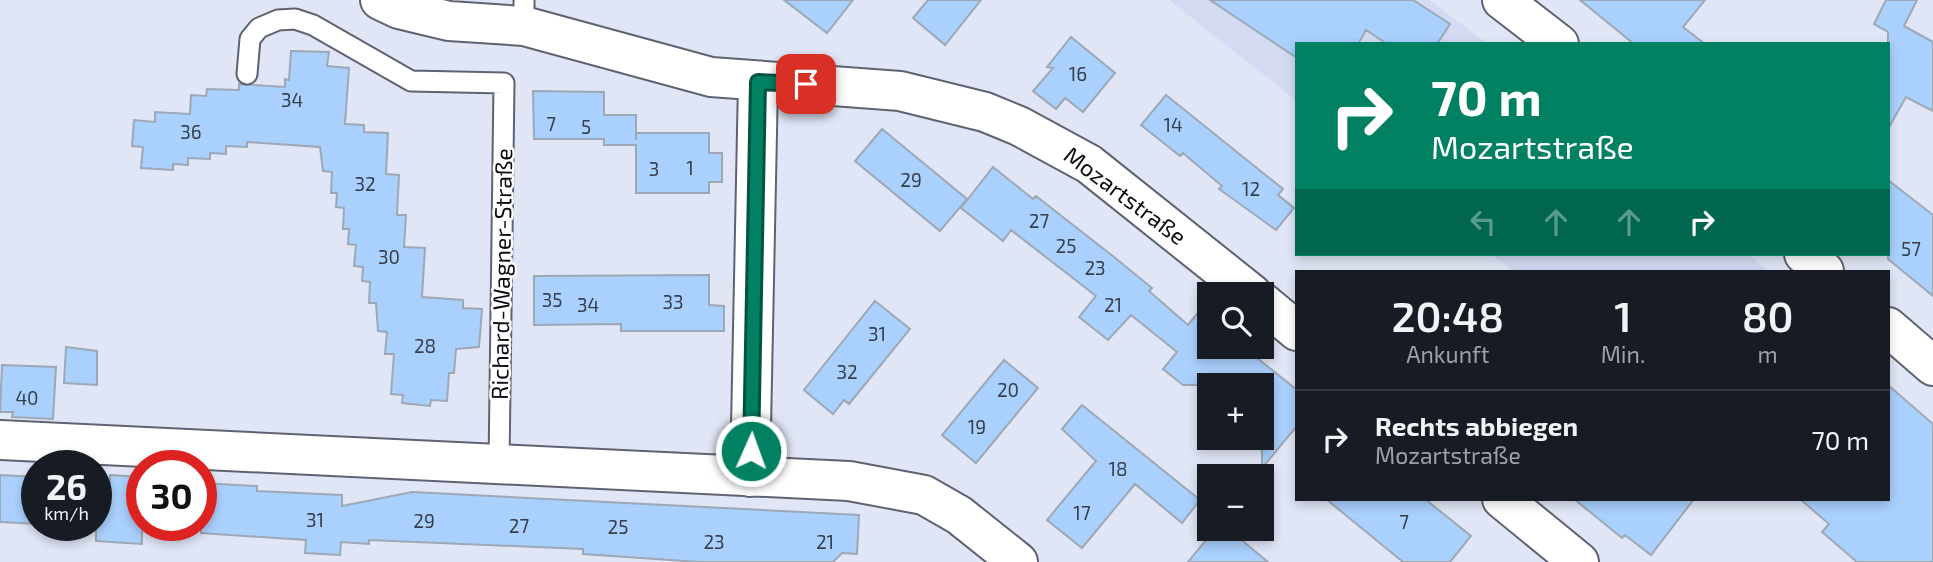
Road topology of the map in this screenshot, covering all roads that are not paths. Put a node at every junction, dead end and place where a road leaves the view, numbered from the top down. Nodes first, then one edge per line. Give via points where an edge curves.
1 (380, 0) edge
2 (1502, 0) edge
3 (524, 13) edge
4 (1556, 42) edge
5 (751, 71) junction
6 (247, 74) dead end
7 (1806, 256) edge
8 (1823, 270) edge
9 (1237, 282) edge
10 (1274, 312) edge
11 (1295, 329) edge
12 (1890, 329) edge
13 (1933, 366) edge
14 (0, 440) edge
15 (499, 466) junction
16 (750, 477) junction
17 (1504, 501) edge
18 (1568, 559) edge
19 (1018, 562) edge

1 - 3 street, Mozartstraße via 449,21
2 - 4 street
3 - 5 street, Mozartstraße via 711,77
5 - 9 street, Mozartstraße via 900,91 985,111 1118,184
5 - 16 street
6 - 15 lane, Richard-Wagner-Straße via 250,39 259,28 295,19 411,81 504,83
7 - 8 street
10 - 11 street
12 - 13 street
14 - 15 street
15 - 16 street
16 - 19 street via 849,481 908,490 943,505
17 - 18 street

